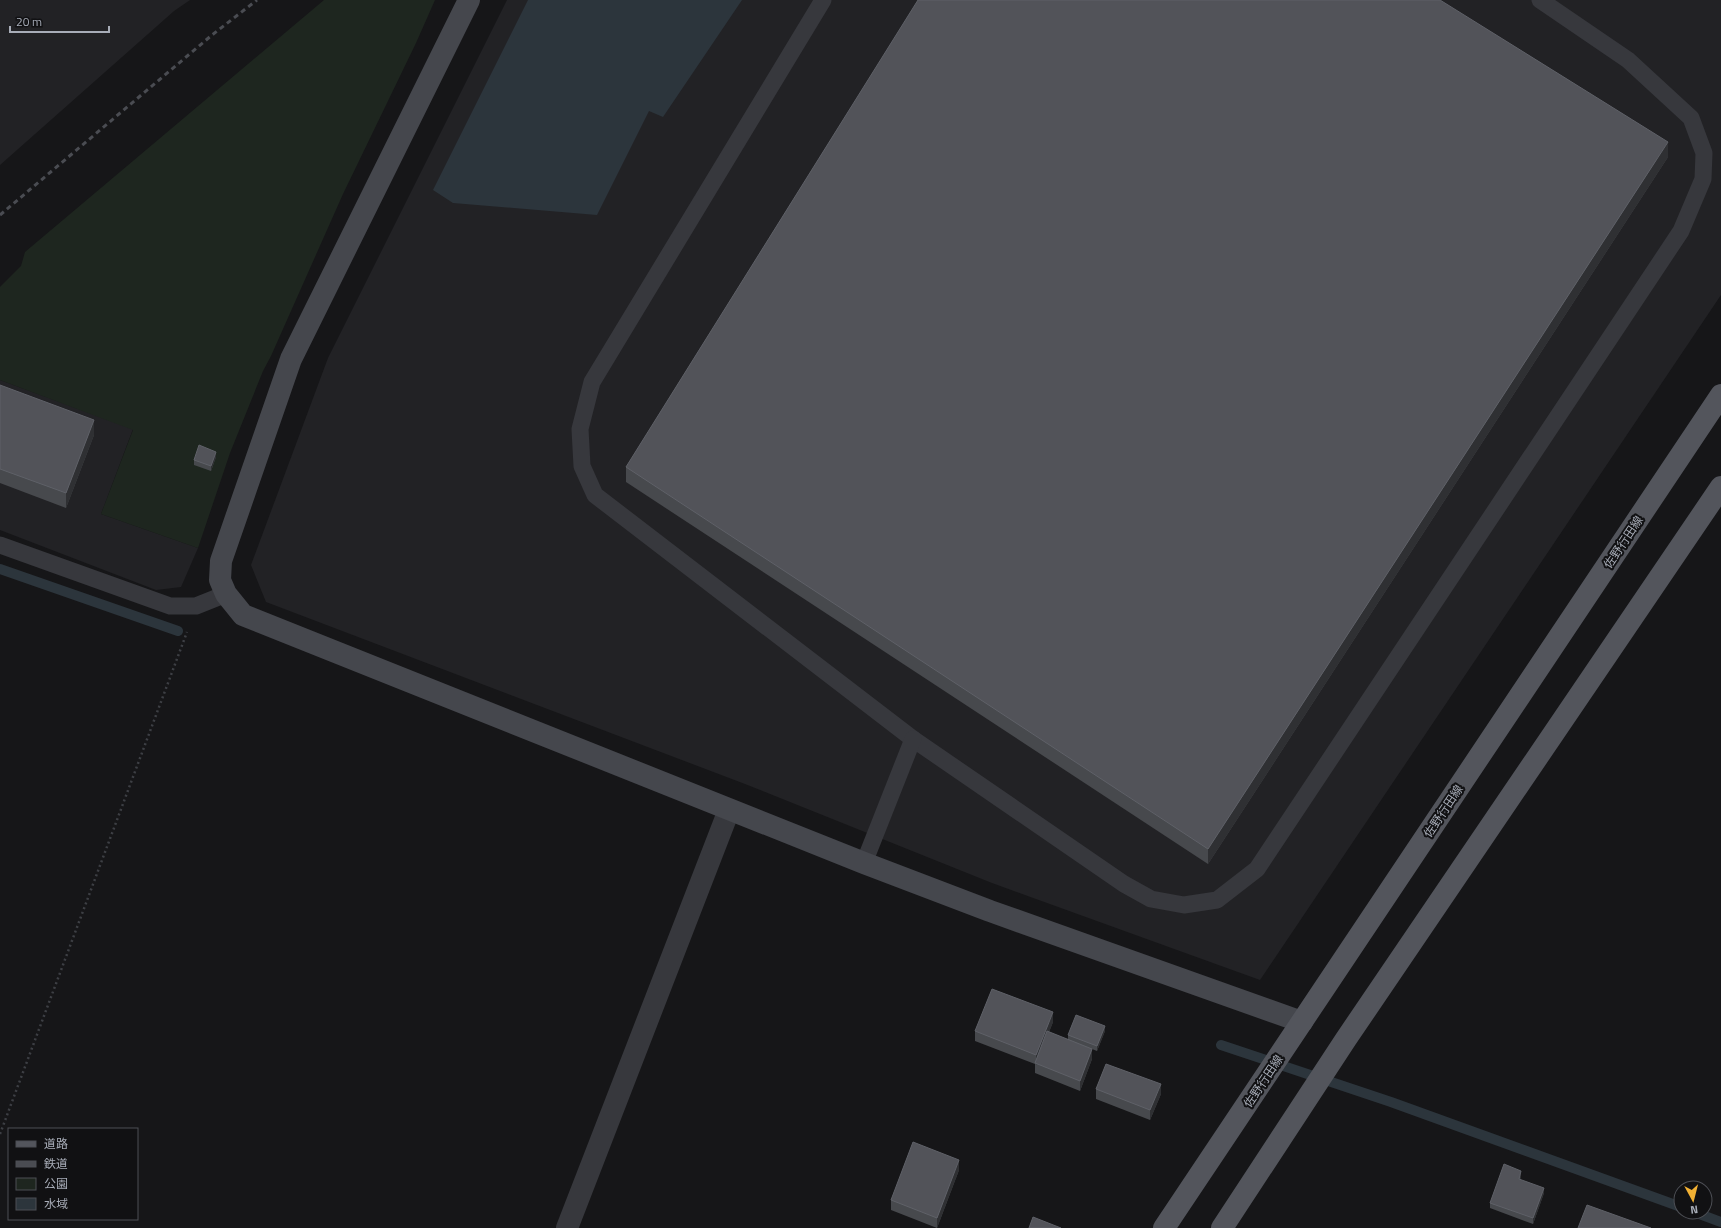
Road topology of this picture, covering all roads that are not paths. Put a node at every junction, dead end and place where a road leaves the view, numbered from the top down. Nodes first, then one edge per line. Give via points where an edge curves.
1 (469, 0) edge
2 (823, 0) edge
3 (1540, 0) edge
4 (1721, 394) edge
5 (1721, 487) edge
6 (0, 545) edge
7 (226, 594) junction
8 (912, 739) junction
9 (728, 810) junction
10 (864, 863) junction
11 (1302, 1022) junction
12 (567, 1228) edge
13 (1164, 1228) edge
14 (1222, 1228) edge

1 - 7 street via 291,359 221,561 220,580
2 - 8 lane via 592,382 580,429 582,466 595,495
3 - 8 lane via 1628,60 1691,118 1704,153 1703,180 1681,231 1257,869 1217,900 1184,905 1151,899 1124,884
4 - 11 main road, 佐野行田線
5 - 14 main road via 1351,1032
6 - 7 lane via 170,606 196,606
7 - 9 street via 243,615
8 - 10 lane
9 - 10 street
9 - 12 street
10 - 11 street via 990,911
11 - 13 main road, 佐野行田線

